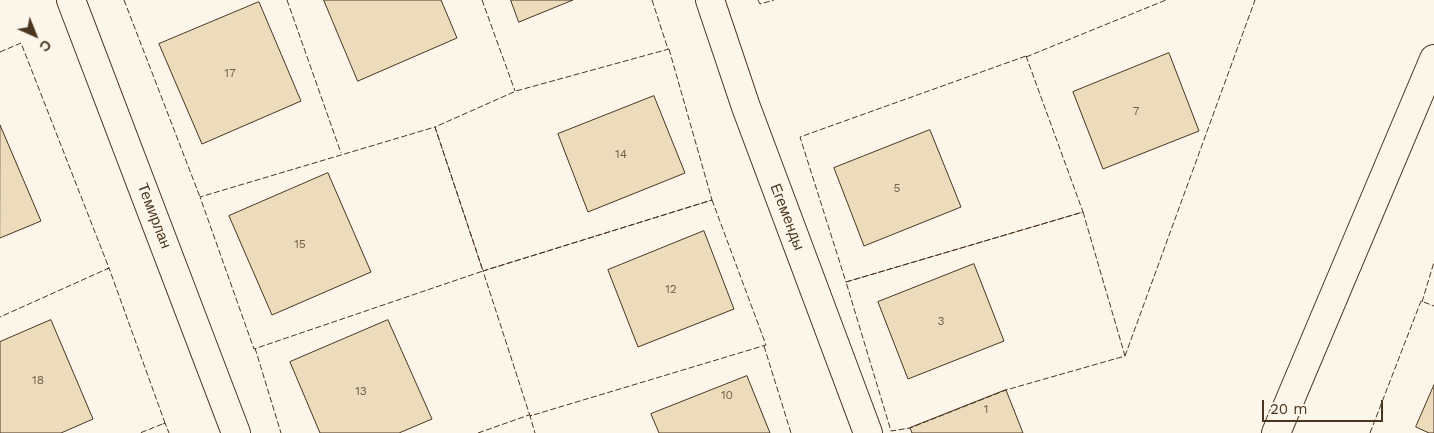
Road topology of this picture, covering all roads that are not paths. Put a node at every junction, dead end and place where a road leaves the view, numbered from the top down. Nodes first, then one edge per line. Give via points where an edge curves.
1 (71, 0) edge
2 (710, 0) edge
3 (1434, 59) edge
4 (236, 433) edge
5 (868, 433) edge
6 (1276, 433) edge

1 - 4 street, Темирлан
2 - 5 street, Егеменды via 746,107
3 - 6 street

